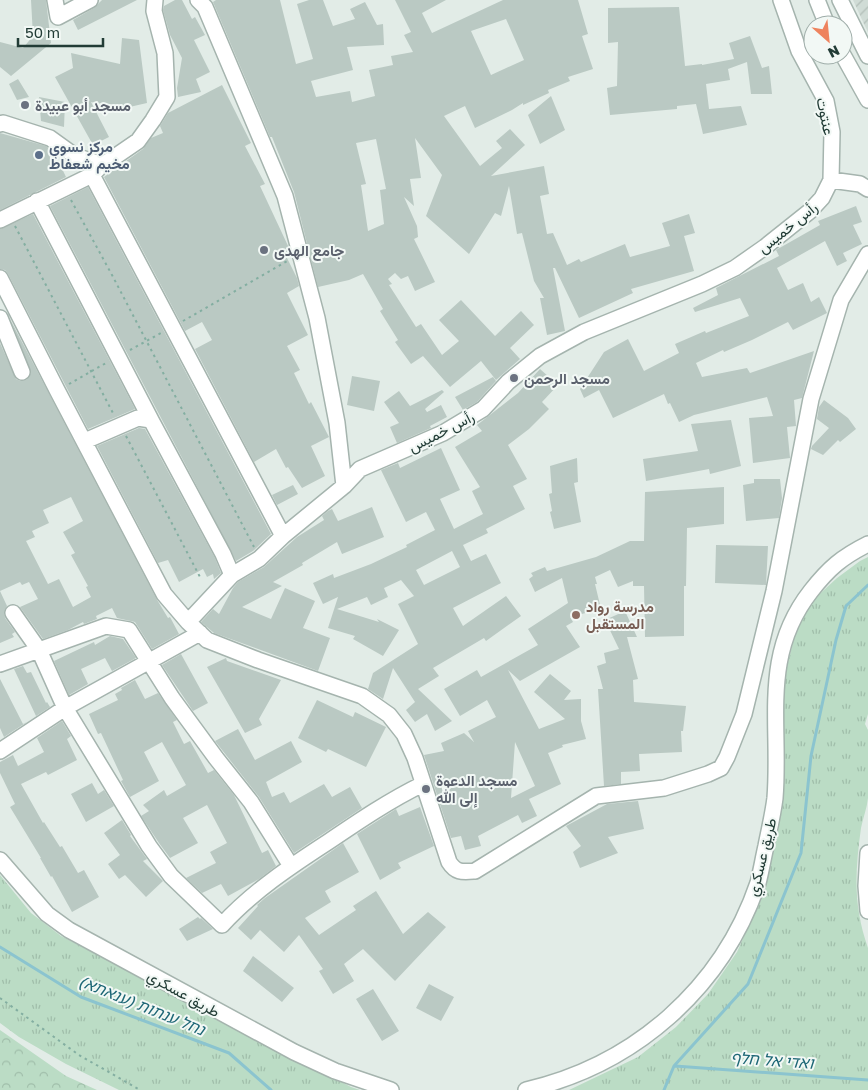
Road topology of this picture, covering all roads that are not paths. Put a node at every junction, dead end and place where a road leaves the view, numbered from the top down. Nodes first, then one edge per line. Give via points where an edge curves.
1 (54, 0) edge
2 (90, 0) edge
3 (155, 0) edge
4 (198, 0) edge
5 (782, 0) edge
6 (817, 0) edge
7 (840, 0) edge
8 (824, 15) edge
9 (868, 56) edge
10 (849, 65) edge
11 (868, 100) edge
12 (0, 124) edge
13 (98, 170) junction
14 (831, 180) junction
15 (868, 189) edge
16 (37, 201) junction
17 (4, 218) edge
18 (868, 254) edge
19 (0, 278) edge
20 (0, 318) edge
21 (22, 372) dead end
22 (152, 420) junction
23 (84, 442) junction
24 (344, 486) junction
25 (283, 536) junction
26 (868, 544) edge
27 (232, 575) junction
28 (13, 613) dead end
29 (188, 622) junction
30 (200, 633) junction
31 (39, 650) junction
32 (148, 661) junction
33 (0, 664) edge
34 (65, 708) junction
35 (0, 751) edge
36 (423, 784) junction
37 (868, 853) edge
38 (0, 860) edge
39 (291, 866) junction
40 (868, 911) edge
41 (391, 1090) edge
42 (526, 1090) edge

1 - 2 street via 58,16
3 - 13 street via 154,11 165,52 167,97 138,141
4 - 24 street via 205,7 285,196 317,318 338,423
5 - 14 street, عنتوت via 799,51 826,101 832,132
6 - 8 street
7 - 9 street
10 - 11 street
12 - 13 street via 50,138
13 - 16 street
13 - 25 street
14 - 15 street via 860,184
14 - 24 street, رأس خميس via 822,198 810,211 735,268 584,332 540,356 508,382 483,409 443,433 360,469
16 - 17 street
16 - 22 street
18 - 36 street via 841,300 812,399 774,591 746,704 721,768 664,788 596,796 475,871 463,872 454,869 449,862
19 - 23 street
20 - 21 street
22 - 23 street via 138,418
22 - 27 street
23 - 29 street via 164,594
24 - 25 street, رأس خميس
25 - 27 street, رأس خميس via 259,558
26 - 42 street, طريق عسكري via 846,555 828,570 800,605 782,646 777,670 774,799 768,837 758,882 727,947 694,992 641,1040 581,1073 554,1084
27 - 29 street, رأس خميس
28 - 31 street
29 - 30 street
30 - 32 street
30 - 36 street via 207,640 258,660 362,696 389,715 404,734
31 - 32 street via 106,626 129,630
31 - 33 street
31 - 34 street
32 - 34 street
32 - 39 street via 251,802
34 - 35 street
34 - 39 street via 149,846 172,876 222,925
36 - 39 street
37 - 40 street
38 - 41 street, طريق عسكري via 47,914 69,930 294,1052 334,1071

